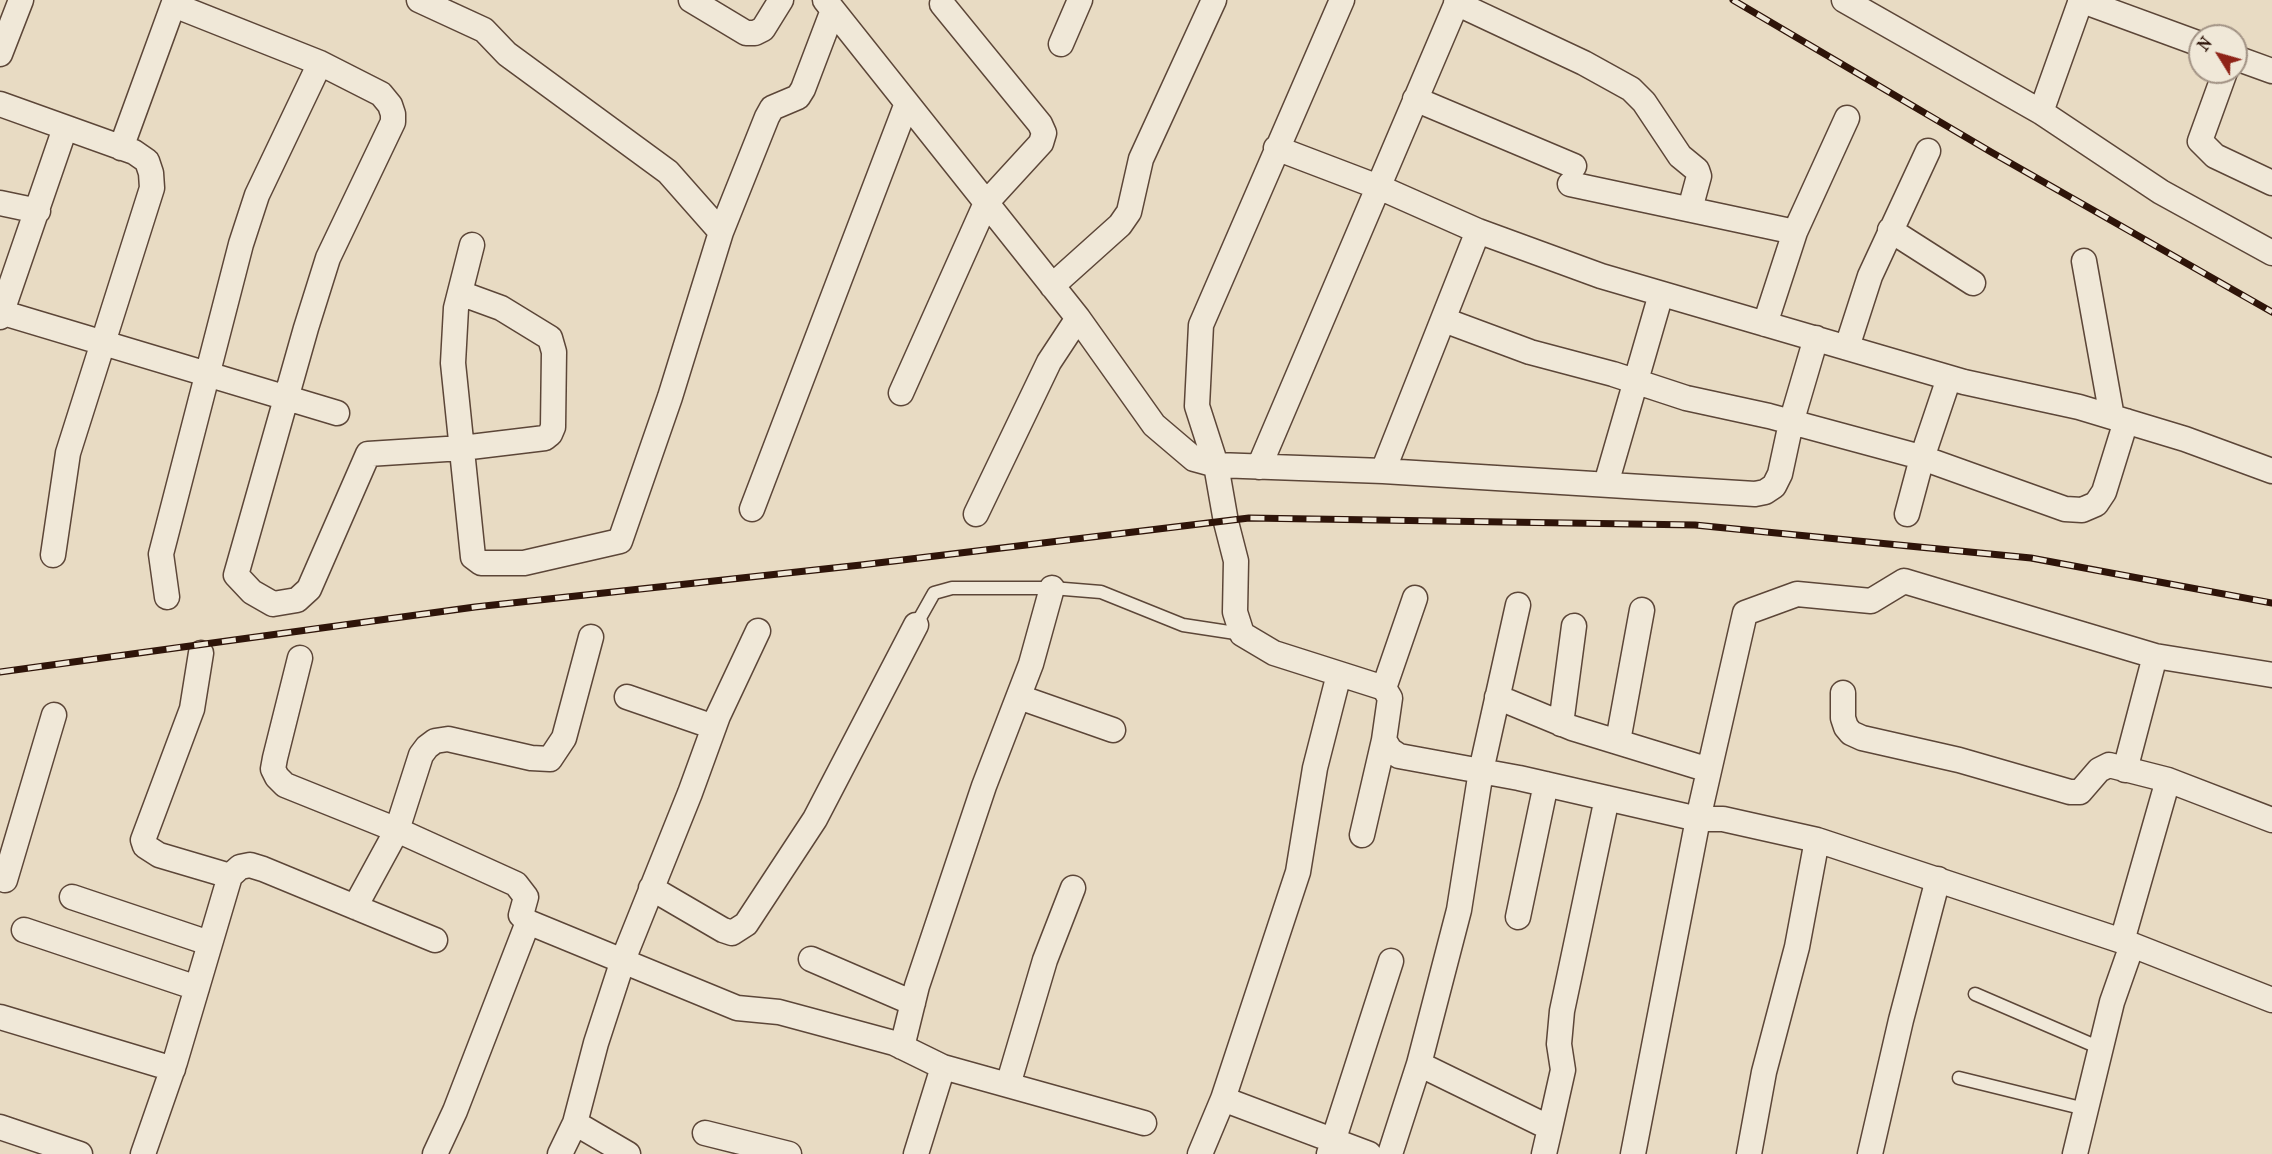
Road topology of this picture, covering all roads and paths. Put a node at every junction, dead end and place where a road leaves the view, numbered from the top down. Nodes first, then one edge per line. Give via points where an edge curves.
1 (21, 0) edge
2 (419, 0) edge
3 (691, 0) edge
4 (781, 0) edge
5 (1080, 0) edge
6 (1214, 0) edge
7 (1342, 0) edge
8 (1844, 0) edge
9 (2080, 0) edge
10 (175, 2) edge
11 (1457, 2) edge
12 (942, 4) dead end
13 (829, 5) edge
14 (2188, 40) edge
15 (1061, 44) dead end
16 (0, 54) edge
17 (2248, 62) edge
18 (320, 63) junction
19 (2272, 71) edge
20 (2220, 84) edge
21 (1415, 99) junction
22 (907, 103) junction
23 (0, 104) edge
24 (2041, 112) junction
25 (1847, 118) dead end
26 (65, 128) junction
27 (121, 148) junction
28 (1276, 148) junction
29 (1928, 151) dead end
30 (2272, 183) edge
31 (1379, 188) junction
32 (0, 203) edge
33 (986, 203) junction
34 (1690, 209) junction
35 (38, 212) junction
36 (1890, 230) junction
37 (1478, 231) junction
38 (1795, 231) junction
39 (721, 232) junction
40 (472, 245) dead end
41 (2270, 246) edge
42 (2084, 261) dead end
43 (1973, 283) dead end
44 (1053, 286) junction
45 (460, 293) junction
46 (1661, 294) junction
47 (0, 314) edge
48 (1078, 318) junction
49 (1444, 320) junction
50 (1765, 324) junction
51 (1816, 338) junction
52 (102, 342) junction
53 (1847, 347) junction
54 (207, 373) junction
55 (1949, 378) junction
56 (1635, 381) junction
57 (901, 393) dead end
58 (285, 397) junction
59 (337, 412) dead end
60 (2119, 419) junction
61 (1791, 423) junction
62 (462, 448) junction
63 (1922, 458) junction
64 (1216, 465) junction
65 (1259, 467) junction
66 (1383, 471) junction
67 (2272, 471) edge
68 (1605, 484) junction
69 (752, 509) dead end
70 (976, 514) dead end
71 (1907, 514) dead end
72 (53, 555) dead end
73 (1052, 588) junction
74 (167, 597) dead end
75 (1415, 598) dead end
76 (1518, 605) dead end
77 (1642, 610) dead end
78 (916, 625) joint
79 (1574, 626) dead end
80 (758, 631) dead end
81 (1242, 634) junction
82 (591, 637) dead end
83 (201, 653) dead end
84 (2155, 657) junction
85 (300, 658) dead end
86 (1339, 674) junction
87 (2272, 675) edge
88 (1384, 688) junction
89 (1843, 693) dead end
90 (627, 697) dead end
91 (1019, 697) junction
92 (1497, 697) junction
93 (54, 715) dead end
94 (1561, 724) junction
95 (714, 727) junction
96 (1113, 730) dead end
97 (1384, 740) junction
98 (1618, 741) junction
99 (1709, 770) junction
100 (2125, 770) junction
101 (1481, 771) junction
102 (2168, 780) junction
103 (1546, 784) junction
104 (1606, 798) junction
105 (1698, 819) junction
106 (2272, 820) edge
107 (398, 830) junction
108 (1362, 836) dead end
109 (1817, 840) junction
110 (230, 876) junction
111 (0, 878) edge
112 (1938, 879) junction
113 (651, 888) junction
114 (1073, 888) dead end
115 (72, 897) dead end
116 (355, 908) junction
117 (1518, 917) dead end
118 (528, 922) junction
119 (24, 930) dead end
120 (435, 940) dead end
121 (209, 943) junction
122 (2127, 943) junction
123 (811, 959) dead end
124 (623, 960) junction
125 (1391, 961) dead end
126 (197, 988) junction
127 (1975, 994) dead end
128 (2272, 1000) edge
129 (913, 1003) junction
130 (0, 1017) edge
131 (902, 1047) junction
132 (2100, 1048) junction
133 (1419, 1064) junction
134 (943, 1066) junction
135 (173, 1069) junction
136 (1959, 1078) dead end
137 (1008, 1084) junction
138 (1223, 1099) junction
139 (2085, 1109) junction
140 (575, 1123) junction
141 (1144, 1123) dead end
142 (0, 1127) edge
143 (1550, 1128) junction
144 (705, 1133) dead end
145 (1331, 1147) edge
146 (80, 1154) edge
147 (144, 1154) edge
148 (435, 1154) edge
149 (560, 1154) edge
150 (628, 1154) edge
151 (789, 1154) edge
152 (916, 1154) edge
153 (1200, 1154) edge
154 (1369, 1154) edge
155 (1390, 1154) edge
156 (1544, 1154) edge
157 (1634, 1154) edge
158 (1749, 1154) edge
159 (1870, 1154) edge
160 (2075, 1154) edge

1 - 16 street
2 - 39 street via 484,30 507,54 668,172
3 - 4 street via 746,33 762,29
5 - 15 street
6 - 44 street via 1141,159 1129,212 1120,225
7 - 28 street
8 - 24 street
9 - 14 street
9 - 24 street
10 - 18 street
10 - 27 street
11 - 21 street
11 - 34 street via 1631,89 1680,156 1697,170 1699,177
12 - 33 street via 1044,133 1041,143
13 - 22 street
13 - 39 street via 803,89 798,97 772,108
17 - 19 street
18 - 54 street via 257,195
18 - 58 street via 381,94 390,105 393,122 328,258
20 - 30 street via 2200,141 2215,156
21 - 31 street
21 - 34 street via 1572,175
22 - 33 street
22 - 69 street
23 - 26 street
24 - 41 street via 2161,192
25 - 38 street
26 - 27 street
26 - 35 street
27 - 52 street via 147,161 152,188
28 - 31 street
28 - 64 street via 1201,325 1197,406
29 - 36 street
31 - 37 street
31 - 65 street
32 - 35 street
33 - 44 street
33 - 57 street
34 - 38 street
35 - 47 street
36 - 43 street
36 - 53 street
37 - 46 street
37 - 49 street
38 - 50 street
39 - 62 street via 620,541 524,563 481,563 473,557
40 - 45 street
42 - 60 street
44 - 48 street
45 - 62 street via 453,363
45 - 62 street via 501,308 545,333 554,352 550,434 545,438
46 - 50 street
46 - 56 street
47 - 52 street
48 - 64 street via 1167,439 1194,459
48 - 70 street via 1049,362
49 - 56 street via 1530,352
49 - 66 street
50 - 51 street
51 - 53 street
51 - 61 street
52 - 54 street
52 - 72 street via 68,453
53 - 55 street
54 - 58 street
54 - 74 street via 161,554
55 - 60 street
55 - 63 street
56 - 61 street via 1686,398
56 - 68 street
58 - 59 street
58 - 62 street via 236,575 252,592 273,604 297,600 309,589 368,454
60 - 63 street via 2104,492 2096,504 2082,510 2065,509
60 - 67 street
61 - 63 street
61 - 68 street via 1780,474 1774,486 1765,492
63 - 71 street
64 - 65 street
64 - 81 street via 1236,561 1235,612
65 - 66 street
66 - 68 street
73 - 78 lane via 952,588 934,592
73 - 81 lane via 1101,591 1183,624
73 - 91 street
75 - 88 street
76 - 92 street
77 - 98 street
78 - 113 street via 814,819 746,924 732,933 723,930
79 - 94 street
80 - 95 street
81 - 86 street via 1274,653
82 - 107 street via 564,738 550,759 448,739 435,741 421,755
83 - 110 street via 192,709 143,840 145,846 159,855
84 - 87 street
84 - 99 street via 1904,581 1871,601 1797,594 1745,613
84 - 100 street
85 - 107 street via 275,758 273,769 277,777 285,784
86 - 88 street
86 - 138 street via 1315,768 1298,872
88 - 97 street via 1390,698
89 - 100 street via 1846,727 1862,738 1959,760 2070,792 2080,792 2099,770 2109,765
90 - 95 street
91 - 96 street
91 - 129 street via 984,786
92 - 94 street
92 - 101 street
93 - 111 street via 5,880
94 - 98 street
95 - 113 street
97 - 101 street via 1399,756
97 - 108 street
98 - 99 street
99 - 105 street
100 - 102 street
101 - 103 street
101 - 133 street via 1459,910
102 - 106 street
102 - 122 street
103 - 104 street
103 - 117 street
104 - 105 street
104 - 143 street via 1563,1011 1559,1044 1563,1070
105 - 109 street via 1723,819
105 - 157 street
107 - 116 street
107 - 118 street via 516,884 526,897 521,915
109 - 112 street
109 - 158 street via 1797,947 1764,1072
110 - 116 street via 240,867 250,865
110 - 121 street
112 - 122 street
112 - 159 street
113 - 124 street
114 - 137 street via 1045,960
115 - 121 street
116 - 120 street
118 - 124 street
118 - 148 street
119 - 126 street
121 - 126 street
122 - 128 street
122 - 132 street
123 - 129 street
124 - 131 street via 737,1008 779,1012
124 - 140 street
125 - 145 street
126 - 135 street
127 - 132 lane
129 - 131 street
130 - 135 street
131 - 134 street
132 - 139 street
133 - 143 street
133 - 155 street
134 - 137 street
134 - 152 street
135 - 147 street
136 - 139 lane
137 - 141 street
138 - 145 street
138 - 153 street
139 - 160 street
140 - 149 street
140 - 150 street
142 - 146 street
143 - 156 street
144 - 151 street
145 - 154 street

